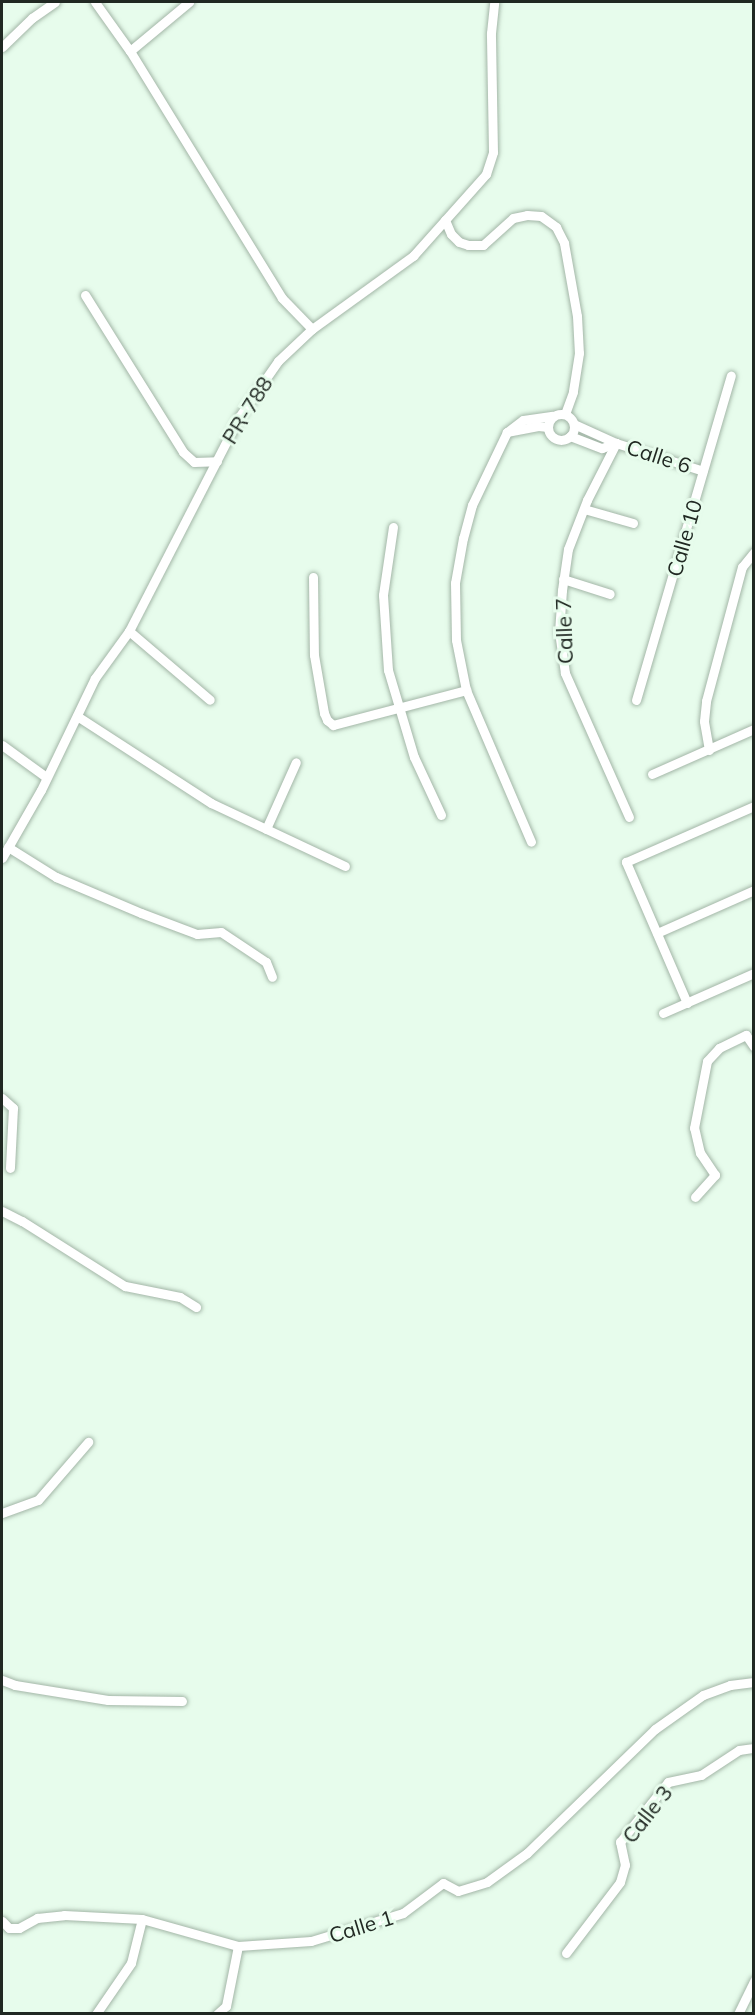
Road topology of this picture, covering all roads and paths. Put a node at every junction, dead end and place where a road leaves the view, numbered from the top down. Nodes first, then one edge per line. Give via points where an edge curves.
1 (55, 2) edge
2 (94, 2) edge
3 (189, 2) edge
4 (494, 2) edge
5 (2, 47) edge
6 (130, 51) junction
7 (445, 220) junction
8 (85, 295) dead end
9 (312, 329) junction
10 (731, 376) dead end
11 (566, 414) junction
12 (553, 416) junction
13 (524, 424) junction
14 (574, 424) junction
15 (548, 427) junction
16 (570, 436) junction
17 (616, 443) junction
18 (217, 461) junction
19 (703, 471) junction
20 (584, 508) junction
21 (633, 523) dead end
22 (393, 527) dead end
23 (753, 552) edge
24 (313, 577) dead end
25 (563, 579) junction
26 (610, 594) dead end
27 (129, 631) junction
28 (466, 690) junction
29 (210, 700) dead end
30 (636, 700) dead end
31 (398, 708) junction
32 (77, 716) junction
33 (753, 729) edge
34 (2, 745) edge
35 (709, 750) junction
36 (296, 762) dead end
37 (652, 774) dead end
38 (46, 777) junction
39 (753, 806) edge
40 (441, 816) dead end
41 (629, 817) dead end
42 (266, 829) junction
43 (531, 842) dead end
44 (8, 847) junction
45 (2, 858) edge
46 (345, 866) dead end
47 (753, 890) edge
48 (657, 933) junction
49 (753, 973) edge
50 (272, 977) dead end
51 (687, 1003) junction
52 (663, 1013) dead end
53 (753, 1047) edge
54 (2, 1098) edge
55 (10, 1167) dead end
56 (695, 1197) dead end
57 (2, 1211) edge
58 (196, 1307) dead end
59 (88, 1442) dead end
60 (2, 1513) edge
61 (2, 1680) edge
62 (753, 1682) edge
63 (182, 1701) dead end
64 (753, 1748) edge
65 (142, 1919) junction
66 (2, 1921) edge
67 (238, 1946) junction
68 (566, 1953) dead end
69 (753, 1981) edge
70 (96, 2013) edge
71 (217, 2013) edge
72 (738, 2013) edge

1 - 5 street
2 - 6 street
3 - 6 street
4 - 7 street, PR-788 / PR-788 via 493,152 486,174
6 - 9 street via 282,298
7 - 9 street, PR-788 / PR-788 via 413,256
7 - 11 street via 451,234 468,245 483,245 520,216 541,216 556,227 564,243 577,316 579,353
8 - 18 street via 183,453 194,462
9 - 18 street, PR-788 / PR-788 via 278,361 239,417
10 - 19 street, Calle 10
11 - 12 street
11 - 14 street
12 - 13 street
12 - 15 street
13 - 15 street
13 - 28 street via 507,432 472,505 455,583 456,640
14 - 16 street
14 - 17 street, Calle 6
15 - 16 street via 554,438
16 - 17 street, Calle 6 via 602,448
17 - 19 street, Calle 6
17 - 20 street, Calle 7
18 - 27 street, PR-788 / PR-788
19 - 30 street, Calle 10
20 - 21 street
20 - 25 street, Calle 7 via 568,549
22 - 31 street via 383,596 383,630
23 - 35 street via 742,567 706,701 704,721
24 - 31 street via 314,655 327,720 333,725
25 - 26 street
25 - 41 street, Calle 7 via 559,632 565,673
27 - 29 street
27 - 32 street, PR-788 / PR-788 via 94,678
28 - 31 street
28 - 43 street
31 - 40 street via 414,757
32 - 38 street, PR-788 / PR-788
32 - 42 street via 202,798
33 - 35 street
34 - 38 street
35 - 37 street
36 - 42 street
38 - 44 street, PR-788 / PR-788
39 - 48 street via 626,862
42 - 46 street
44 - 45 street, PR-788 / PR-788
44 - 50 street via 56,877 141,913 197,934 221,932 266,962
47 - 48 street
48 - 51 street
49 - 51 street
51 - 52 street
53 - 56 street via 746,1035 719,1048 707,1061 694,1128 700,1153 716,1175
54 - 55 street via 13,1108
57 - 58 street via 125,1286 180,1297
59 - 60 street via 38,1500
61 - 63 street via 108,1700
62 - 67 street, Calle 1 via 703,1695 655,1729 527,1853 486,1882 458,1891 443,1883 403,1913 311,1941
64 - 68 street, Calle 3 via 739,1750 701,1775 668,1782 620,1842 626,1865 620,1882
65 - 66 street, Calle 1 via 64,1915 37,1918 20,1928 9,1928
65 - 67 street, Calle 1
65 - 70 street via 131,1963
67 - 71 street via 226,2006
69 - 72 street

